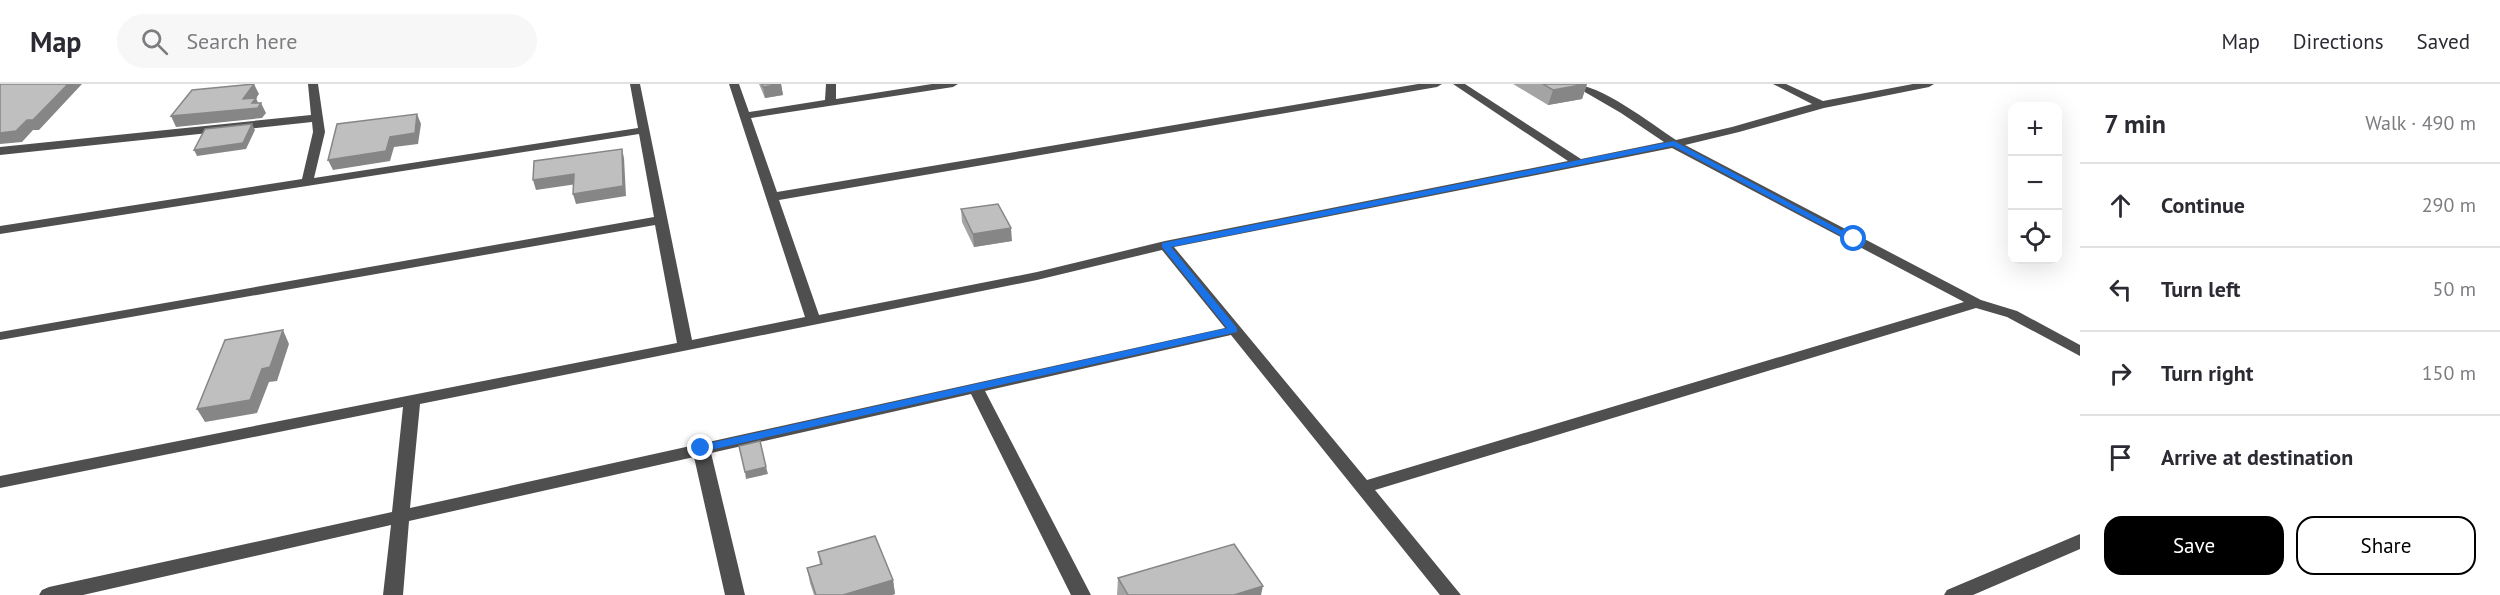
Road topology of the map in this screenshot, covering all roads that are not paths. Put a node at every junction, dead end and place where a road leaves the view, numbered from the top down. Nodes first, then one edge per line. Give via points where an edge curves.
1 (313, 84) edge
2 (635, 84) edge
3 (734, 84) edge
4 (831, 84) edge
5 (953, 84) edge
6 (1437, 84) edge
7 (1458, 84) edge
8 (1576, 84) edge
9 (1778, 84) edge
10 (1929, 84) edge
11 (830, 102) junction
12 (1822, 105) junction
13 (745, 116) junction
14 (319, 118) junction
15 (644, 130) junction
16 (1674, 144) junction
17 (0, 151) edge
18 (1579, 163) junction
19 (307, 183) junction
20 (772, 197) junction
21 (661, 220) junction
22 (0, 230) edge
23 (1165, 245) junction
24 (1976, 303) junction
25 (813, 319) junction
26 (1234, 330) junction
27 (0, 336) edge
28 (684, 345) junction
29 (2080, 351) edge
30 (975, 387) junction
31 (412, 399) junction
32 (701, 448) junction
33 (0, 482) edge
34 (1363, 487) junction
35 (400, 516) junction
36 (2080, 541) edge
37 (49, 595) edge
38 (393, 595) edge
39 (735, 595) edge
40 (1081, 595) edge
41 (1451, 595) edge
42 (1954, 595) edge

1 - 14 street
2 - 15 street
3 - 13 street
4 - 11 street
5 - 11 street
6 - 20 street
7 - 18 street
8 - 16 street
9 - 12 street
10 - 12 street
11 - 13 street
12 - 16 street
13 - 20 street
14 - 17 street
14 - 19 street
15 - 19 street
15 - 21 street
16 - 18 street
16 - 24 street
18 - 23 street
19 - 22 street
20 - 25 street
21 - 27 street
21 - 28 street
23 - 25 street via 1037,276
23 - 26 street
24 - 29 street via 2012,314
24 - 34 street
25 - 28 street
26 - 30 street
26 - 34 street
28 - 31 street
30 - 32 street
30 - 40 street
31 - 33 street
31 - 35 street
32 - 35 street
32 - 39 street
34 - 41 street
35 - 37 street
35 - 38 street
36 - 42 street

